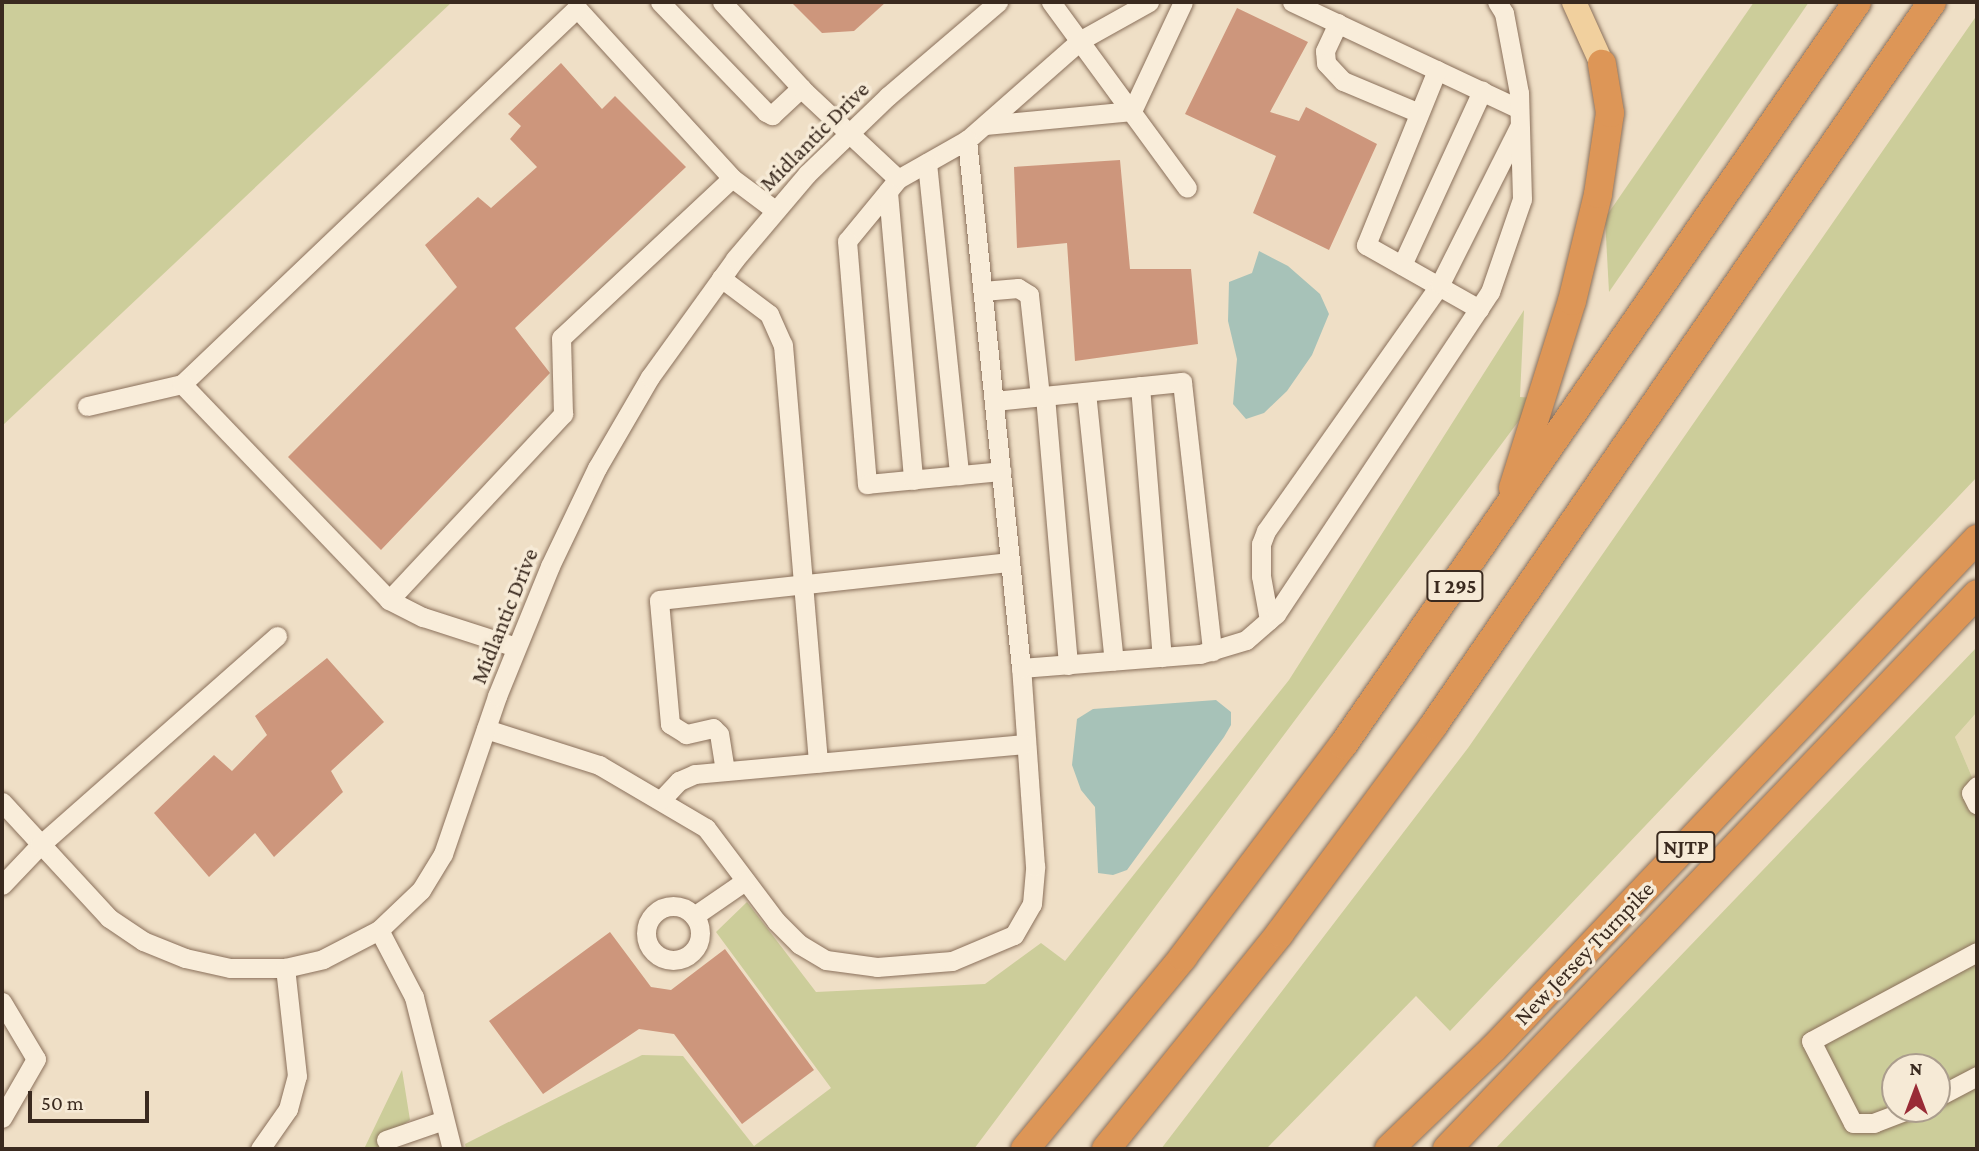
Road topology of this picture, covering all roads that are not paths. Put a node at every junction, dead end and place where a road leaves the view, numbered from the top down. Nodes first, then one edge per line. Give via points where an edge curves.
1 (660, 2) edge
2 (722, 2) edge
3 (998, 2) edge
4 (1051, 2) edge
5 (1149, 2) edge
6 (1183, 2) edge
7 (1292, 2) edge
8 (1497, 2) edge
9 (1574, 2) edge
10 (1857, 2) edge
11 (1932, 2) edge
12 (1338, 23) junction
13 (1081, 40) junction
14 (1602, 64) joint
15 (1437, 70) junction
16 (801, 88) junction
17 (1482, 91) junction
18 (1132, 111) junction
19 (1419, 113) junction
20 (1519, 117) junction
21 (985, 125) junction
22 (849, 132) junction
23 (967, 141) junction
24 (927, 163) junction
25 (732, 177) junction
26 (893, 186) junction
27 (1187, 188) dead end
28 (775, 210) junction
29 (1402, 265) junction
30 (721, 278) junction
31 (1440, 284) junction
32 (983, 291) junction
33 (1479, 309) junction
34 (182, 384) junction
35 (1140, 386) junction
36 (1086, 392) junction
37 (1043, 396) junction
38 (994, 401) junction
39 (87, 406) dead end
40 (1001, 471) junction
41 (959, 475) junction
42 (913, 480) junction
43 (1504, 517) junction
44 (1977, 539) edge
45 (1010, 562) junction
46 (800, 584) junction
47 (1977, 594) edge
48 (389, 600) junction
49 (1269, 620) junction
50 (277, 636) dead end
51 (516, 647) junction
52 (1212, 651) junction
53 (1162, 657) junction
54 (1114, 661) junction
55 (1068, 665) junction
56 (1021, 668) junction
57 (486, 729) junction
58 (1024, 744) junction
59 (818, 763) junction
60 (725, 771) junction
61 (1977, 786) edge
62 (662, 799) junction
63 (2, 802) edge
64 (1977, 805) edge
65 (40, 845) junction
66 (745, 881) junction
67 (2, 885) edge
68 (694, 916) dead end
69 (379, 930) junction
70 (1977, 952) edge
71 (285, 968) junction
72 (2, 1002) edge
73 (1977, 1076) edge
74 (1951, 1090) edge
75 (2, 1118) edge
76 (444, 1120) junction
77 (1881, 1120) edge
78 (386, 1140) dead end
79 (260, 1149) edge
80 (452, 1149) edge
81 (1025, 1149) edge
82 (1106, 1149) edge
83 (1389, 1149) edge
84 (1447, 1149) edge

1 - 16 street via 766,112 772,115
2 - 16 street
3 - 22 street, Midlantic Drive
4 - 13 street
5 - 13 street
6 - 18 street
7 - 12 street
8 - 20 street via 1504,13
9 - 14 main road
10 - 43 highway, I 295
11 - 82 highway, I 295 via 1433,726 1280,933
12 - 15 street
12 - 19 street via 1325,51 1326,63 1342,81
13 - 18 street
13 - 21 street
14 - 43 highway via 1609,113 1598,194 1572,301
15 - 17 street
15 - 19 street
16 - 22 street
17 - 20 street
17 - 29 street
18 - 21 street
18 - 27 street
19 - 29 street via 1366,245
20 - 31 street
20 - 33 street via 1522,199 1490,292
21 - 23 street
22 - 26 street
22 - 28 street, Midlantic Drive
23 - 24 street
23 - 32 street
24 - 26 street
24 - 41 street
25 - 28 street
25 - 34 street via 577,8
25 - 48 street via 561,338 563,414
26 - 42 street
26 - 42 street via 847,241 867,484
28 - 30 street, Midlantic Drive
29 - 31 street
30 - 46 street via 769,314 783,345
30 - 51 street, Midlantic Drive via 650,377 603,457
31 - 33 street
31 - 49 street via 1266,531 1261,544 1261,576
32 - 37 street via 1018,288 1029,295
32 - 38 street
33 - 49 street
34 - 39 street
34 - 48 street
35 - 36 street
35 - 52 street via 1182,382
35 - 53 street
36 - 37 street
36 - 54 street
37 - 38 street
37 - 55 street
38 - 40 street
40 - 41 street
40 - 45 street
41 - 42 street
43 - 81 highway, I 295 via 1264,852
44 - 83 highway, New Jersey Turnpike / NJTP via 1493,1049
45 - 46 street
45 - 56 street
46 - 59 street
46 - 60 street via 659,600 670,724 686,734 713,728 719,734
47 - 84 highway, New Jersey Turnpike / NJTP
48 - 51 street via 423,617
49 - 52 street via 1246,640
50 - 65 street
51 - 57 street, Midlantic Drive
52 - 53 street
53 - 54 street
54 - 55 street
55 - 56 street
56 - 58 street
57 - 62 street via 599,765
57 - 69 street, Midlantic Drive via 443,853 421,890
58 - 59 street
58 - 66 street via 1036,885 1024,920 1014,935 997,946 952,961 877,967 826,960 784,929
59 - 60 street
60 - 62 street via 688,776
61 - 64 street via 1971,793
62 - 66 street via 706,828
63 - 65 street, Midlantic Drive
65 - 67 street
65 - 71 street, Midlantic Drive via 93,904 143,941 205,963
66 - 68 street
69 - 71 street, Midlantic Drive via 323,959
69 - 76 street via 414,997
70 - 77 street via 1811,1041 1853,1123
71 - 79 street via 297,1076 288,1109
72 - 75 street via 36,1059
73 - 74 street
76 - 78 street
76 - 80 street

